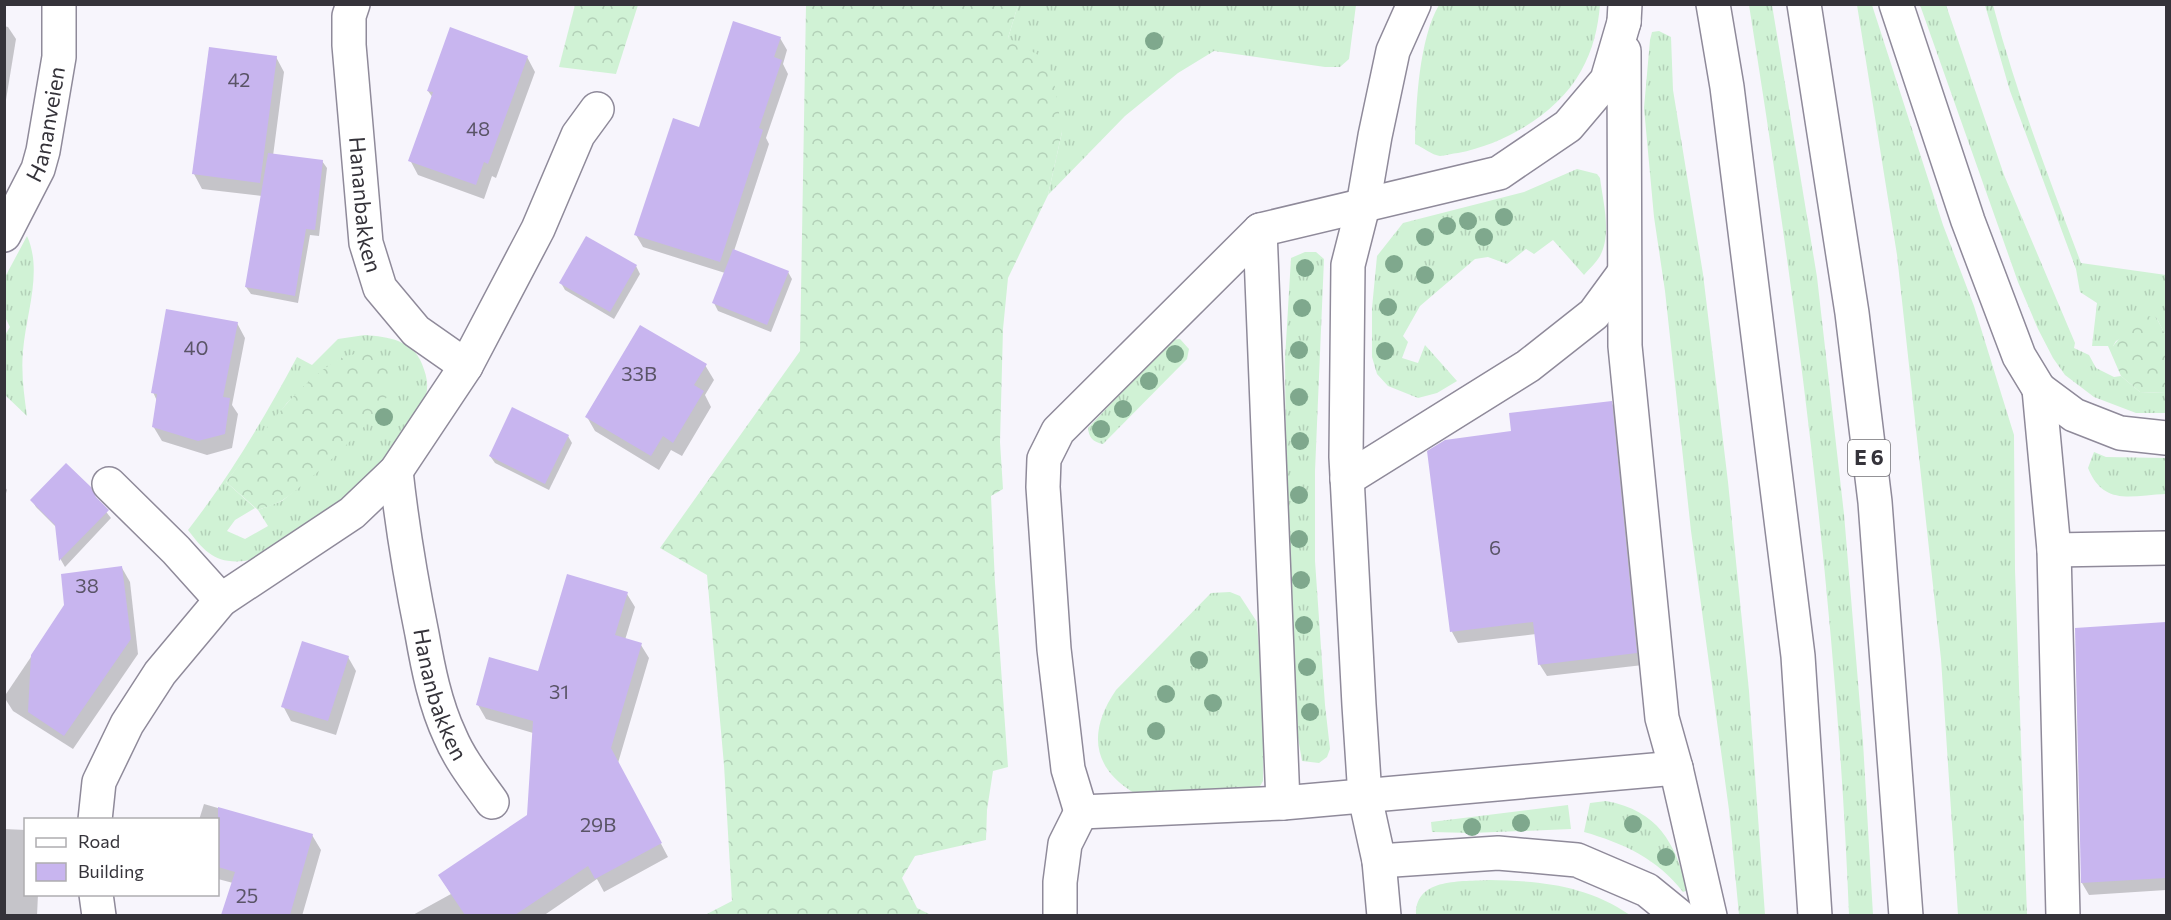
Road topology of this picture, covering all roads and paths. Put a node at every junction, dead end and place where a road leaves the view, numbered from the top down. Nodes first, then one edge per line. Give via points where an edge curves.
1 (59, 4) edge
2 (353, 4) edge
3 (1414, 4) edge
4 (1713, 4) edge
5 (1804, 4) edge
6 (1896, 4) edge
7 (1624, 13) edge
8 (597, 109) dead end
9 (1364, 206) junction
10 (1260, 230) junction
11 (4, 235) edge
12 (1624, 273) junction
13 (466, 366) junction
14 (2039, 389) junction
15 (2166, 438) edge
16 (396, 471) junction
17 (1347, 479) junction
18 (109, 484) dead end
19 (2166, 548) edge
20 (2054, 550) junction
21 (221, 600) junction
22 (1676, 768) junction
23 (1365, 797) junction
24 (492, 802) dead end
25 (1283, 803) junction
26 (1081, 812) junction
27 (95, 818) edge
28 (1379, 861) junction
29 (96, 896) edge
30 (99, 915) edge
31 (1060, 915) edge
32 (1384, 915) edge
33 (1679, 915) edge
34 (1710, 915) edge
35 (1815, 915) edge
36 (1906, 915) edge
37 (2063, 915) edge

1 - 11 main road, Hananveien via 59,57 43,151 38,169
2 - 13 main road, Hananbakken via 349,45 366,243 380,288 416,331
3 - 9 main road via 1393,51
4 - 35 main road via 1727,87 1798,656
5 - 36 main road, E 6 via 1852,313 1875,502
6 - 14 main road via 1972,231 2019,356
7 - 9 main road via 1606,80 1568,126 1499,173
7 - 12 main road
8 - 13 main road via 578,135 538,229
9 - 10 main road
9 - 17 main road via 1348,265
10 - 25 main road
10 - 26 main road via 1058,431 1044,459 1054,649 1068,769
12 - 17 main road via 1594,314 1528,366
12 - 22 main road via 1625,346 1662,718
13 - 16 main road
14 - 15 main road via 2074,415 2120,433
14 - 20 main road
16 - 21 main road via 352,513
16 - 24 main road, Hananbakken via 428,666 449,735
17 - 23 main road
18 - 21 main road
19 - 20 main road
20 - 37 main road
21 - 27 main road via 160,673 127,724 99,782
22 - 23 main road
22 - 34 main road
23 - 25 main road
23 - 28 main road
25 - 26 main road
26 - 31 main road via 1065,844
28 - 32 main road
28 - 33 main road via 1498,853 1577,860 1647,890
29 - 30 main road

